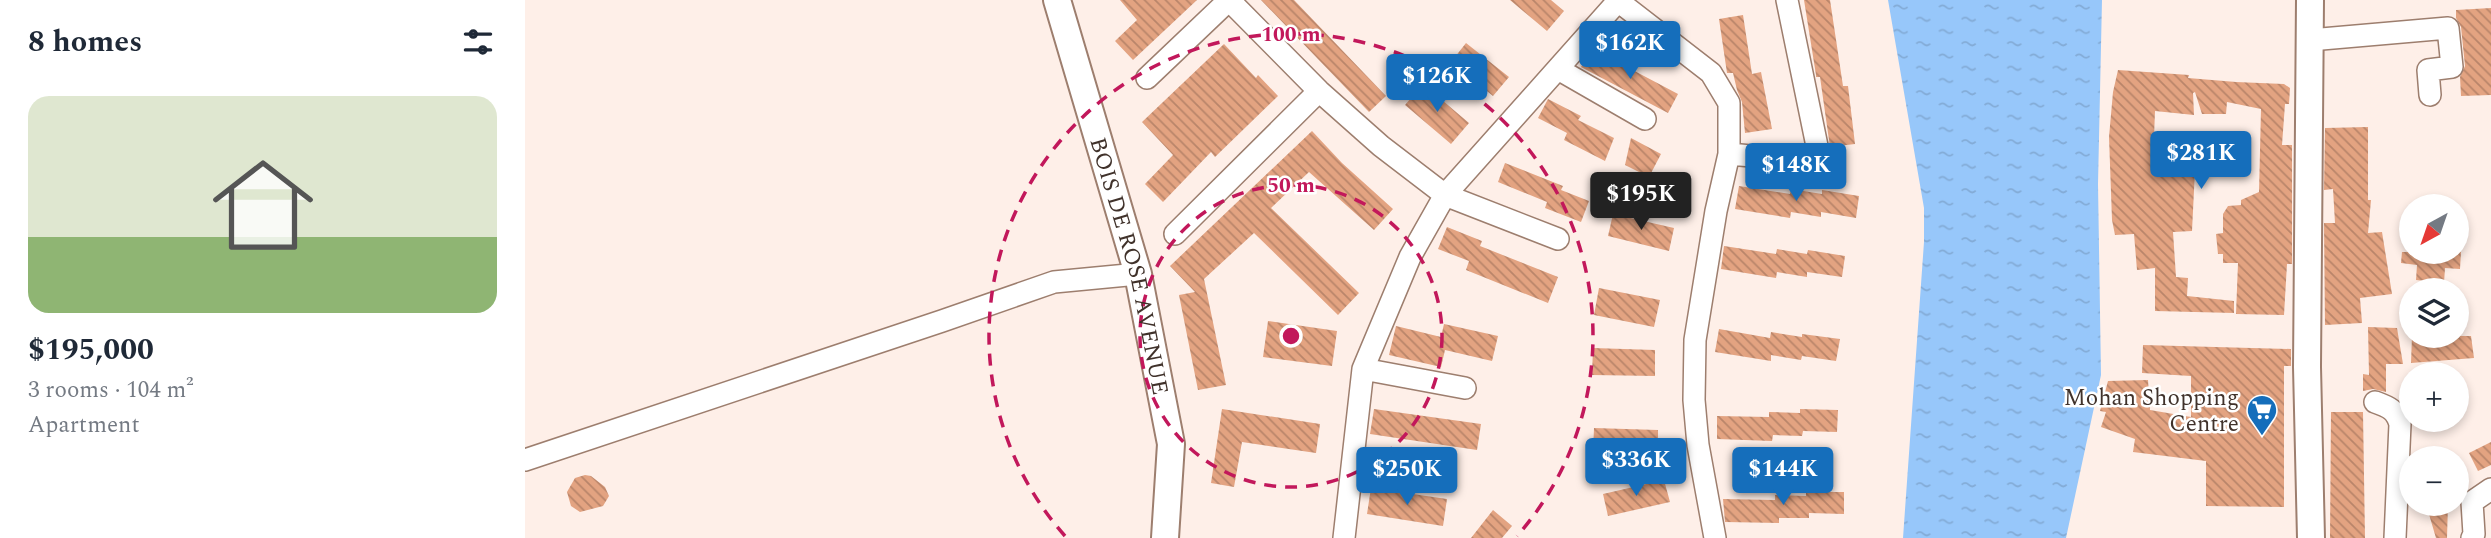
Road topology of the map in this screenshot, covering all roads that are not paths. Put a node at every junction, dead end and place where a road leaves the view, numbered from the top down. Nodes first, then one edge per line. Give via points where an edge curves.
1 (1057, 0) edge
2 (1229, 0) edge
3 (1787, 0) edge
4 (2310, 0) edge
5 (1619, 1) edge
6 (2310, 40) junction
7 (1558, 69) junction
8 (1147, 78) dead end
9 (1319, 91) junction
10 (2430, 95) dead end
11 (1645, 119) dead end
12 (1729, 153) junction
13 (1445, 195) junction
14 (1175, 234) dead end
15 (1557, 239) dead end
16 (1137, 274) junction
17 (1363, 369) junction
18 (1465, 388) dead end
19 (2375, 402) dead end
20 (525, 460) edge
21 (2491, 489) edge
22 (1165, 538) edge
23 (1343, 538) edge
24 (1715, 538) edge
25 (2311, 538) edge
26 (2395, 538) edge
27 (2472, 538) edge

1 - 16 main road, BOIS DE ROSE AVENUE
2 - 8 street
2 - 9 street
3 - 12 street via 1817,146 1814,154 1807,161
4 - 6 main road
5 - 7 street
5 - 12 street via 1711,73 1729,103
6 - 10 street via 2448,27 2452,66 2428,70
6 - 25 main road via 2307,367
7 - 11 street
7 - 13 street
9 - 13 street
9 - 14 street
12 - 24 street via 1695,340 1698,445
13 - 15 street
13 - 17 street via 1409,257
16 - 20 street via 1054,282
16 - 22 main road, BOIS DE ROSE AVENUE via 1171,444
17 - 18 street
17 - 23 street
19 - 26 street via 2397,413 2400,424
21 - 27 street via 2472,502

